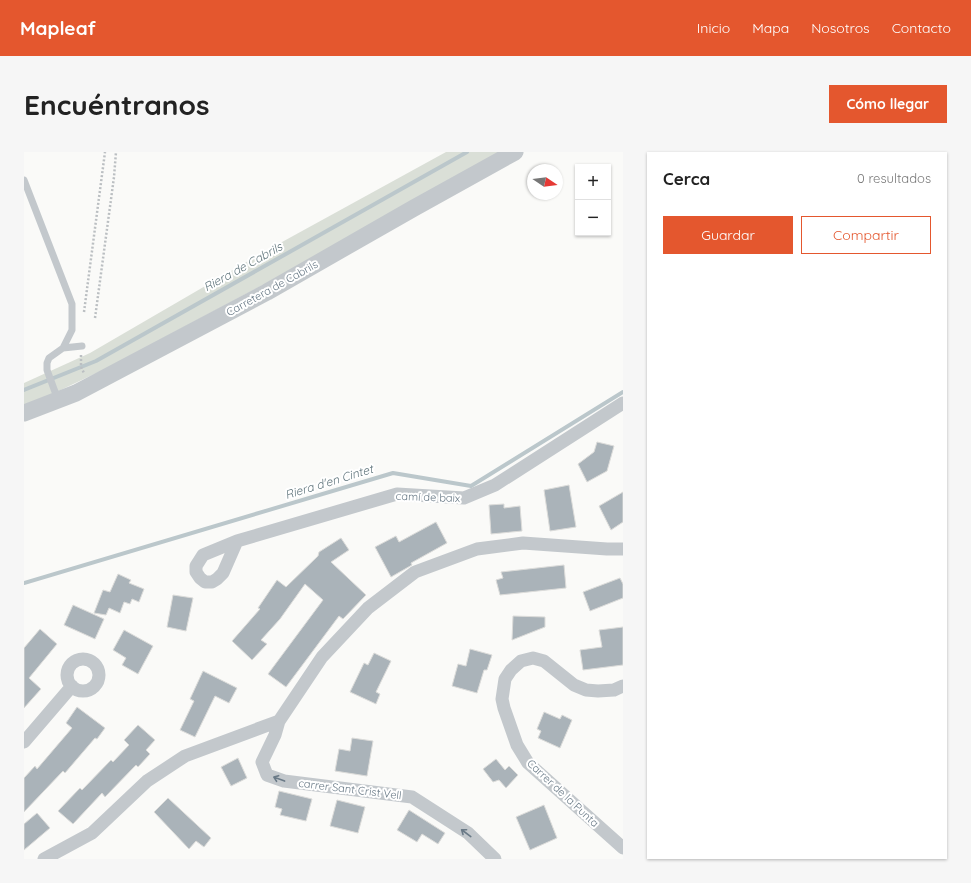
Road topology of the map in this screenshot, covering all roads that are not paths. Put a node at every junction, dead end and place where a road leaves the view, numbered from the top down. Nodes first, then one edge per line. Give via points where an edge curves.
1 (515, 152) edge
2 (24, 180) edge
3 (82, 346) road end
4 (63, 348) junction
5 (58, 400) junction
6 (623, 403) edge
7 (24, 413) edge
8 (237, 541) dead end
9 (623, 549) edge
10 (72, 686) dead end
11 (623, 686) edge
12 (279, 721) junction
13 (24, 742) edge
14 (623, 848) edge
15 (44, 859) edge
16 (495, 859) edge

1 - 5 street, Carretera de Cabrils via 268,292
2 - 4 lane via 72,304 72,330
3 - 4 lane
4 - 5 lane via 46,363
5 - 7 street, Carretera de Cabrils
6 - 8 street, camí de baix via 495,485 464,498 397,494
9 - 12 street, carrer Sant Crist Vell via 523,543 477,549 415,572 368,608 322,657
10 - 13 street
11 - 14 street, Carrer de la Punta via 614,690 586,690 574,685 544,661 533,658 521,661 511,670 504,680 502,699 517,744 528,763
12 - 15 street via 185,756 146,781 92,833
16 -> 12 street, carrer Sant Crist Vell via 468,833 412,797 284,781 268,775 262,762 275,736

